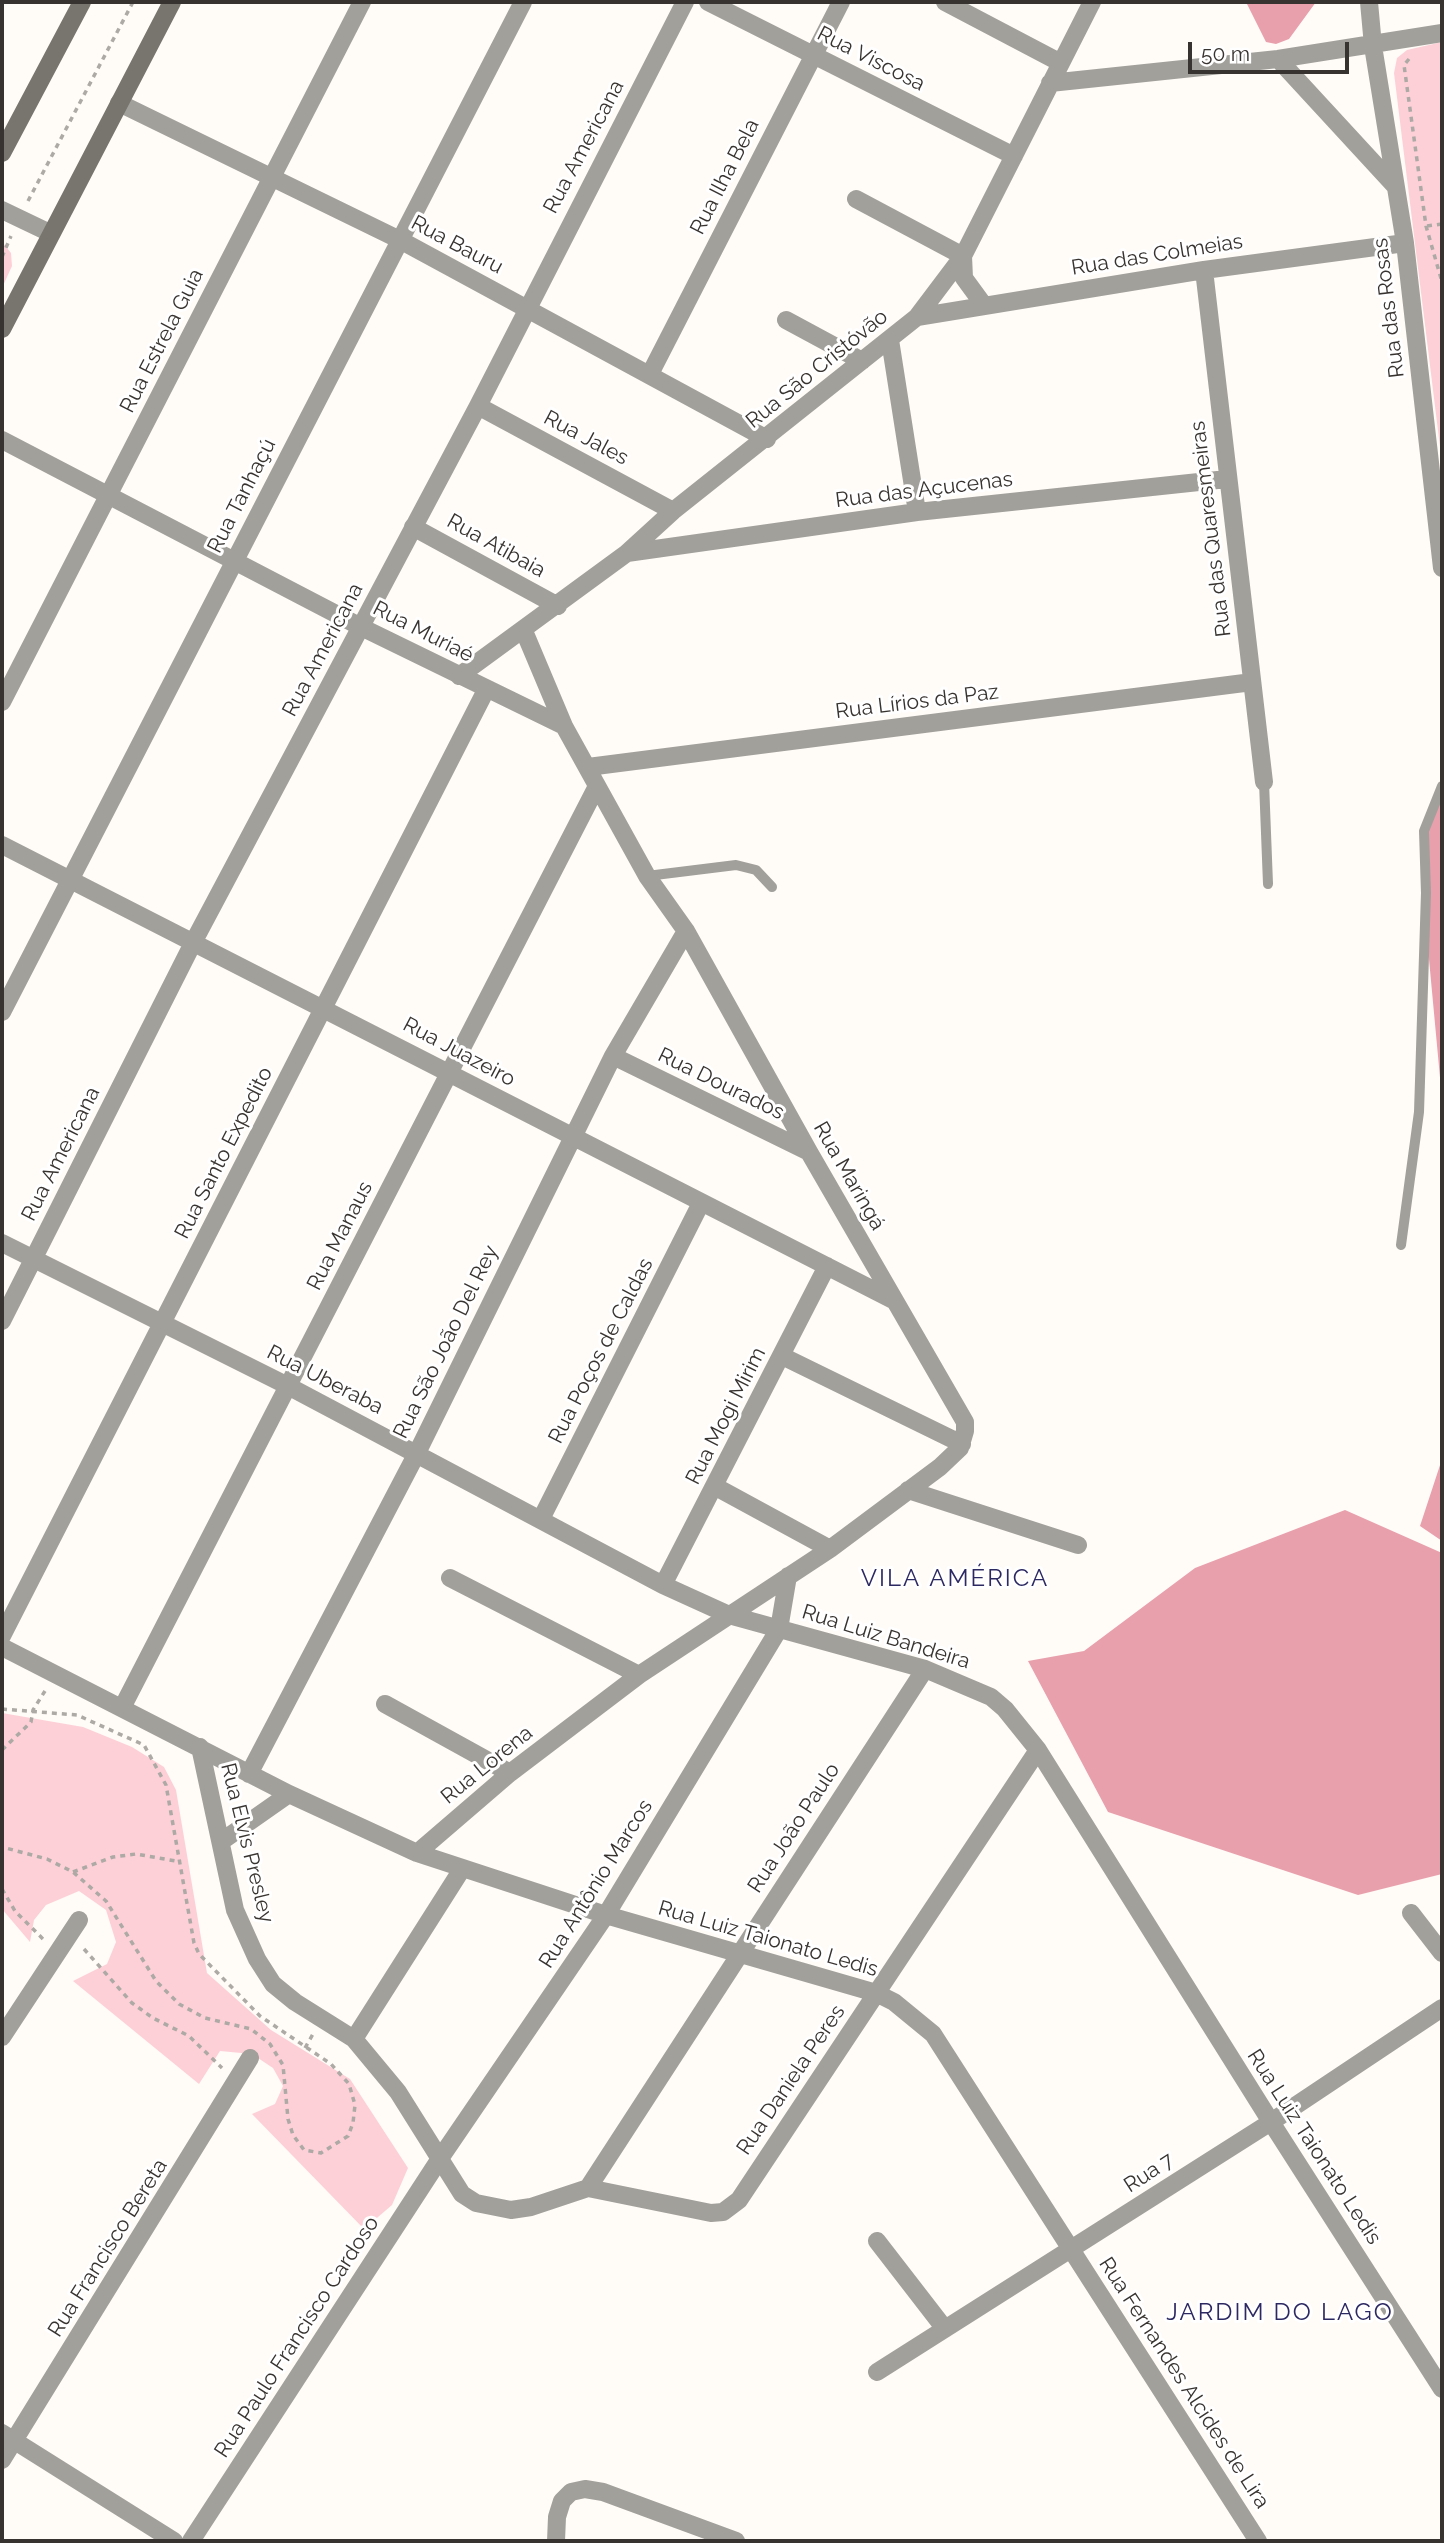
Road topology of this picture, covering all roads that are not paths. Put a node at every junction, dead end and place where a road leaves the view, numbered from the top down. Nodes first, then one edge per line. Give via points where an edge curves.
1 (82, 2) edge
2 (172, 2) edge
3 (362, 2) edge
4 (523, 2) edge
5 (685, 2) edge
6 (708, 2) edge
7 (841, 2) edge
8 (945, 2) edge
9 (1092, 2) edge
10 (1369, 2) edge
11 (1442, 33) edge
12 (1373, 46) junction
13 (813, 55) junction
14 (1278, 59) junction
15 (1061, 63) junction
16 (1050, 83) junction
17 (119, 103) junction
18 (2, 153) edge
19 (1014, 156) junction
20 (271, 178) junction
21 (1395, 186) junction
22 (856, 199) dead end
23 (2, 210) edge
24 (50, 233) junction
25 (400, 240) junction
26 (1405, 243) junction
27 (964, 256) junction
28 (1204, 270) junction
29 (983, 304) junction
30 (526, 308) junction
31 (917, 317) junction
32 (786, 320) dead end
33 (2, 329) edge
34 (890, 340) junction
35 (862, 361) junction
36 (650, 373) junction
37 (478, 406) junction
38 (767, 439) junction
39 (2, 440) edge
40 (1227, 479) junction
41 (108, 495) junction
42 (673, 511) junction
43 (917, 512) junction
44 (413, 527) junction
45 (627, 553) junction
46 (234, 560) junction
47 (1442, 568) edge
48 (558, 606) junction
49 (361, 627) junction
50 (523, 631) junction
51 (459, 677) junction
52 (1252, 682) junction
53 (486, 690) junction
54 (2, 702) edge
55 (564, 726) junction
56 (588, 767) junction
57 (1264, 782) joint
58 (597, 786) junction
59 (1442, 786) edge
60 (2, 845) edge
61 (647, 876) junction
62 (69, 878) junction
63 (1268, 884) dead end
64 (772, 887) dead end
65 (686, 931) junction
66 (194, 941) junction
67 (324, 1008) junction
68 (2, 1012) edge
69 (613, 1056) junction
70 (450, 1072) junction
71 (572, 1137) junction
72 (809, 1152) junction
73 (701, 1203) junction
74 (2, 1243) edge
75 (1401, 1245) dead end
76 (34, 1259) junction
77 (827, 1266) junction
78 (895, 1301) junction
79 (2, 1321) edge
80 (162, 1324) junction
81 (782, 1356) junction
82 (288, 1386) junction
83 (962, 1444) junction
84 (417, 1453) junction
85 (716, 1487) junction
86 (908, 1490) junction
87 (541, 1519) junction
88 (1078, 1545) dead end
89 (830, 1549) junction
90 (788, 1576) junction
91 (450, 1578) dead end
92 (663, 1585) junction
93 (729, 1615) junction
94 (779, 1629) junction
95 (2, 1636) edge
96 (2, 1647) edge
97 (925, 1669) junction
98 (639, 1675) junction
99 (385, 1704) dead end
100 (123, 1706) junction
101 (200, 1747) junction
102 (1038, 1749) junction
103 (510, 1773) junction
104 (249, 1774) junction
105 (289, 1794) junction
106 (222, 1841) junction
107 (417, 1853) junction
108 (461, 1869) junction
109 (1411, 1913) dead end
110 (606, 1914) junction
111 (75, 1928) road end
112 (1442, 1953) edge
113 (738, 1954) junction
114 (876, 1993) junction
115 (1442, 2008) edge
116 (2, 2037) edge
117 (354, 2039) junction
118 (250, 2058) dead end
119 (1270, 2122) junction
120 (441, 2157) junction
121 (588, 2188) junction
122 (711, 2213) joint
123 (877, 2242) dead end
124 (1072, 2249) junction
125 (946, 2329) junction
126 (877, 2372) dead end
127 (1442, 2389) edge
128 (8, 2437) edge
129 (2, 2460) edge
130 (174, 2541) edge
131 (191, 2541) edge
132 (556, 2541) edge
133 (736, 2541) edge
134 (1258, 2541) edge

1 - 18 street
2 - 17 street
3 - 20 street, Rua Estrela Guia
4 - 25 street, Rua Tanhaçú
5 - 30 street, Rua Americana
6 - 13 street, Rua Viscosa
7 - 13 street, Rua Ilha Bela
8 - 15 street
9 - 15 street, Rua São Cristóvão
10 - 12 street, Rua das Rosas
11 - 12 street
12 - 14 street
12 - 21 street, Rua das Rosas
13 - 19 street, Rua Viscosa
13 - 36 street, Rua Ilha Bela
14 - 16 street
14 - 21 street
15 - 16 street, Rua São Cristóvão
16 - 19 street, Rua São Cristóvão
17 - 20 street, Rua Bauru
17 - 24 street
19 - 27 street, Rua São Cristóvão
20 - 25 street, Rua Bauru
20 - 41 street, Rua Estrela Guia
21 - 26 street, Rua das Rosas
22 - 27 street
23 - 24 street
24 - 33 street
25 - 30 street, Rua Bauru
25 - 46 street, Rua Tanhaçú
26 - 28 street, Rua das Colmeias
26 - 47 street, Rua das Rosas
27 - 29 street via 964,278
27 - 31 street, Rua São Cristóvão
28 - 29 street, Rua das Colmeias
28 - 40 street, Rua das Quaresmeiras
29 - 31 street, Rua das Colmeias
30 - 36 street, Rua Bauru
30 - 37 street, Rua Americana
31 - 34 street, Rua São Cristóvão
32 - 35 street
34 - 35 street, Rua São Cristóvão
34 - 43 street
35 - 38 street, Rua São Cristóvão
36 - 38 street, Rua Bauru
37 - 42 street, Rua Jales
37 - 44 street, Rua Americana
38 - 42 street, Rua São Cristóvão
39 - 41 street, Rua Muriaé
40 - 43 street, Rua das Açucenas
40 - 52 street, Rua das Quaresmeiras
41 - 46 street, Rua Muriaé
41 - 54 street, Rua Estrela Guia
42 - 45 street, Rua São Cristóvão
43 - 45 street, Rua das Açucenas
44 - 48 street, Rua Atibaia
44 - 49 street, Rua Americana
45 - 48 street, Rua São Cristóvão
46 - 49 street, Rua Muriaé
46 - 62 street, Rua Tanhaçú
48 - 50 street, Rua São Cristóvão
49 - 51 street, Rua Muriaé
49 - 66 street, Rua Americana
50 - 51 street, Rua São Cristóvão
50 - 55 street
51 - 53 street, Rua Muriaé
52 - 56 street, Rua Lírios da Paz
52 - 57 street, Rua das Quaresmeiras
53 - 55 street, Rua Muriaé
53 - 67 street, Rua Santo Expedito
55 - 56 street
56 - 58 street
57 - 63 lane
58 - 61 street
58 - 70 street, Rua Manaus
59 - 75 lane via 1424,831 1419,1112
60 - 62 street, Rua Juazeiro
61 - 64 lane via 736,865 756,870
61 - 65 street
62 - 66 street, Rua Juazeiro
62 - 68 street, Rua Tanhaçú
65 - 69 street, Rua São João Del Rey
65 - 72 street, Rua Maringá
66 - 67 street, Rua Juazeiro
66 - 76 street, Rua Americana
67 - 70 street, Rua Juazeiro
67 - 80 street, Rua Santo Expedito
69 - 71 street, Rua São João Del Rey
69 - 72 street, Rua Dourados
70 - 71 street, Rua Juazeiro
70 - 82 street, Rua Manaus
71 - 73 street, Rua Juazeiro
71 - 84 street, Rua São João Del Rey
72 - 78 street, Rua Maringá
73 - 77 street, Rua Juazeiro
73 - 87 street, Rua Poços de Caldas
74 - 76 street, Rua Uberaba
76 - 79 street, Rua Americana
76 - 80 street, Rua Uberaba
77 - 78 street, Rua Juazeiro
77 - 81 street, Rua Mogi Mirim
78 - 83 street, Rua Maringá via 965,1422
80 - 82 street, Rua Uberaba
80 - 95 street, Rua Santo Expedito
81 - 83 street
81 - 85 street, Rua Mogi Mirim
82 - 84 street, Rua Uberaba
82 - 100 street, Rua Manaus
83 - 86 street, Rua Lorena via 954,1456
84 - 87 street, Rua Uberaba
84 - 104 street, Rua São João Del Rey
85 - 89 street
85 - 92 street, Rua Mogi Mirim
86 - 88 street
86 - 89 street, Rua Lorena
87 - 92 street, Rua Uberaba
89 - 90 street, Rua Lorena
90 - 93 street, Rua Lorena
90 - 94 street
91 - 98 street
92 - 93 street, Rua Uberaba
93 - 94 street, Rua Uberaba
93 - 98 street, Rua Lorena
94 - 97 street, Rua Luiz Bandeira
94 - 110 street, Rua Antônio Marcos
96 - 100 street
97 - 102 street, Rua Luiz Bandeira via 991,1697
97 - 113 street, Rua João Paulo
98 - 103 street, Rua Lorena
99 - 103 street
100 - 101 street
101 - 104 street
101 - 106 street, Rua Elvis Presley
102 - 114 street, Rua Daniela Peres
102 - 119 street, Rua Luiz Taionato Ledis
103 - 107 street, Rua Lorena
104 - 105 street
105 - 106 street
105 - 107 street
106 - 117 street, Rua Elvis Presley via 244,1935 274,1984
107 - 108 street, Rua Luiz Taionato Ledis
108 - 110 street, Rua Luiz Taionato Ledis
108 - 117 street
109 - 112 street
110 - 113 street, Rua Luiz Taionato Ledis
110 - 120 street, Rua Antônio Marcos
111 - 116 street
113 - 114 street, Rua Luiz Taionato Ledis
113 - 121 street, Rua João Paulo
114 - 122 street, Rua Daniela Peres via 738,2200 723,2212
114 - 124 street, Rua Luiz Taionato Ledis via 933,2034
115 - 119 street, Rua 7
117 - 120 street, Rua Elvis Presley via 398,2092
118 - 128 street, Rua Francisco Bereta
119 - 124 street, Rua 7
119 - 127 street, Rua Luiz Taionato Ledis
120 - 121 street, Rua Elvis Presley via 463,2194 492,2208 531,2207
120 - 131 street, Rua Paulo Francisco Cardoso
121 - 122 street, Rua Elvis Presley
123 - 125 street
124 - 125 street, Rua 7
124 - 134 street, Rua Fernandes Alcides de Lira
125 - 126 street, Rua 7
128 - 129 street, Rua Francisco Bereta
128 - 130 street
132 - 133 street via 562,2501 571,2492 585,2489

